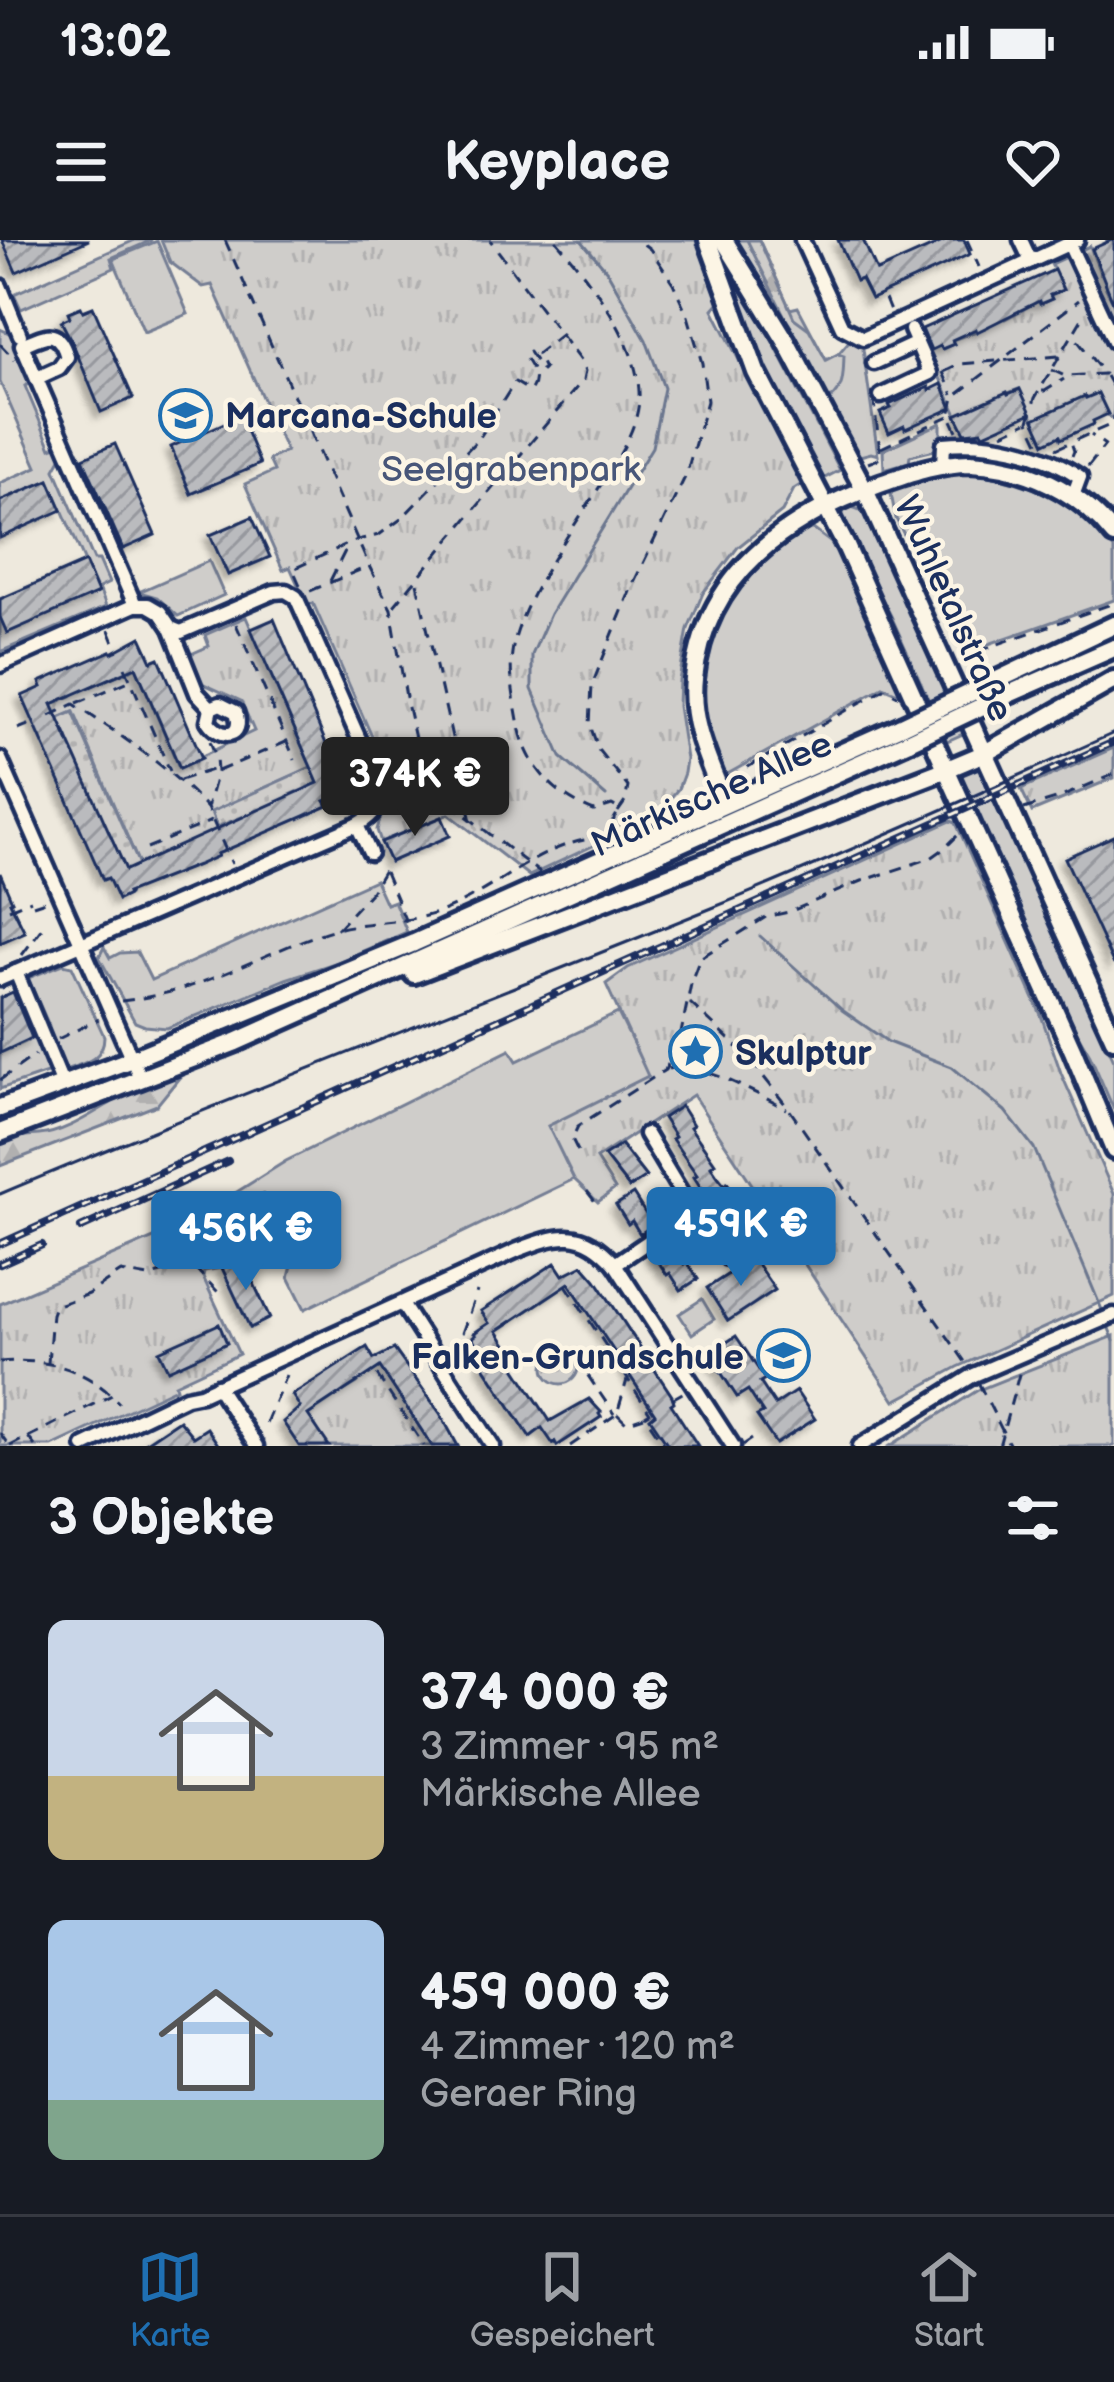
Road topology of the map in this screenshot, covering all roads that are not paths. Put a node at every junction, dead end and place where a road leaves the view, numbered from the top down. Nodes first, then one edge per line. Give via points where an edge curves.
1 (708, 240) edge
2 (724, 240) edge
3 (802, 240) edge
4 (1021, 240) edge
5 (1073, 242) edge
6 (1030, 261) junction
7 (0, 286) edge
8 (20, 335) dead end
9 (1114, 341) edge
10 (874, 363) dead end
11 (37, 378) dead end
12 (881, 396) dead end
13 (943, 465) junction
14 (865, 490) junction
15 (1073, 496) junction
16 (826, 507) junction
17 (1114, 535) edge
18 (136, 605) junction
19 (1114, 625) edge
20 (171, 628) junction
21 (1114, 648) edge
22 (0, 665) edge
23 (1114, 680) edge
24 (990, 693) junction
25 (211, 708) dead end
26 (905, 733) junction
27 (985, 753) junction
28 (0, 759) edge
29 (947, 769) junction
30 (722, 795) junction
31 (357, 825) junction
32 (370, 853) dead end
33 (142, 917) junction
34 (151, 935) dead end
35 (81, 944) junction
36 (16, 972) junction
37 (0, 979) edge
38 (1114, 1039) edge
39 (236, 1042) junction
40 (132, 1059) junction
41 (140, 1080) junction
42 (63, 1085) junction
43 (0, 1108) edge
44 (0, 1133) edge
45 (646, 1134) dead end
46 (1114, 1150) edge
47 (692, 1212) junction
48 (727, 1258) dead end
49 (615, 1264) junction
50 (402, 1304) junction
51 (1114, 1315) edge
52 (217, 1386) junction
53 (84, 1446) edge
54 (256, 1446) edge
55 (493, 1446) edge
56 (737, 1446) edge
57 (860, 1446) edge

1 - 16 main road, Wuhletalstraße via 756,373
2 - 14 main road, Wuhletalstraße
3 - 6 street via 842,327 862,338
4 - 6 street
5 - 6 street
5 - 9 street
7 - 8 street
10 - 12 street via 914,337 937,373
11 - 18 street
13 - 14 main road
13 - 15 main road via 1004,467
13 - 15 street via 944,444 1021,451 1080,477
14 - 16 main road, Wuhletalstraße
14 - 27 main road, Wuhletalstraße
15 - 17 main road
16 - 29 main road, Wuhletalstraße
16 - 30 main road via 764,545 706,624 694,712
18 - 20 street via 154,606
18 - 22 street
19 - 24 main road, Märkische Allee
20 - 25 street
20 - 31 street via 181,632 274,592 296,597 379,784 373,816
21 - 24 main road, Märkische Allee
23 - 27 main road
24 - 26 main road, Märkische Allee, bridge
26 - 30 main road, Märkische Allee
26 - 39 main road, Märkische Allee
27 - 29 main road, Wuhletalstraße
27 - 38 main road, Wuhletalstraße
28 - 35 street
29 - 39 main road
29 - 46 main road, Wuhletalstraße
30 - 40 main road, Märkische Allee via 414,943
31 - 32 street
31 - 33 street
33 - 34 street
33 - 35 street
35 - 36 street
35 - 40 street
36 - 37 street
36 - 42 street
39 - 41 main road, Märkische Allee
40 - 41 street
40 - 42 main road, Märkische Allee
41 - 44 main road, Märkische Allee
42 - 43 main road, Märkische Allee
45 - 47 street
47 - 48 street
47 - 49 street
49 - 50 street via 591,1243 560,1236
49 - 56 street
50 - 52 street
50 - 55 street
51 - 57 street via 955,1385
52 - 53 street
52 - 54 street

